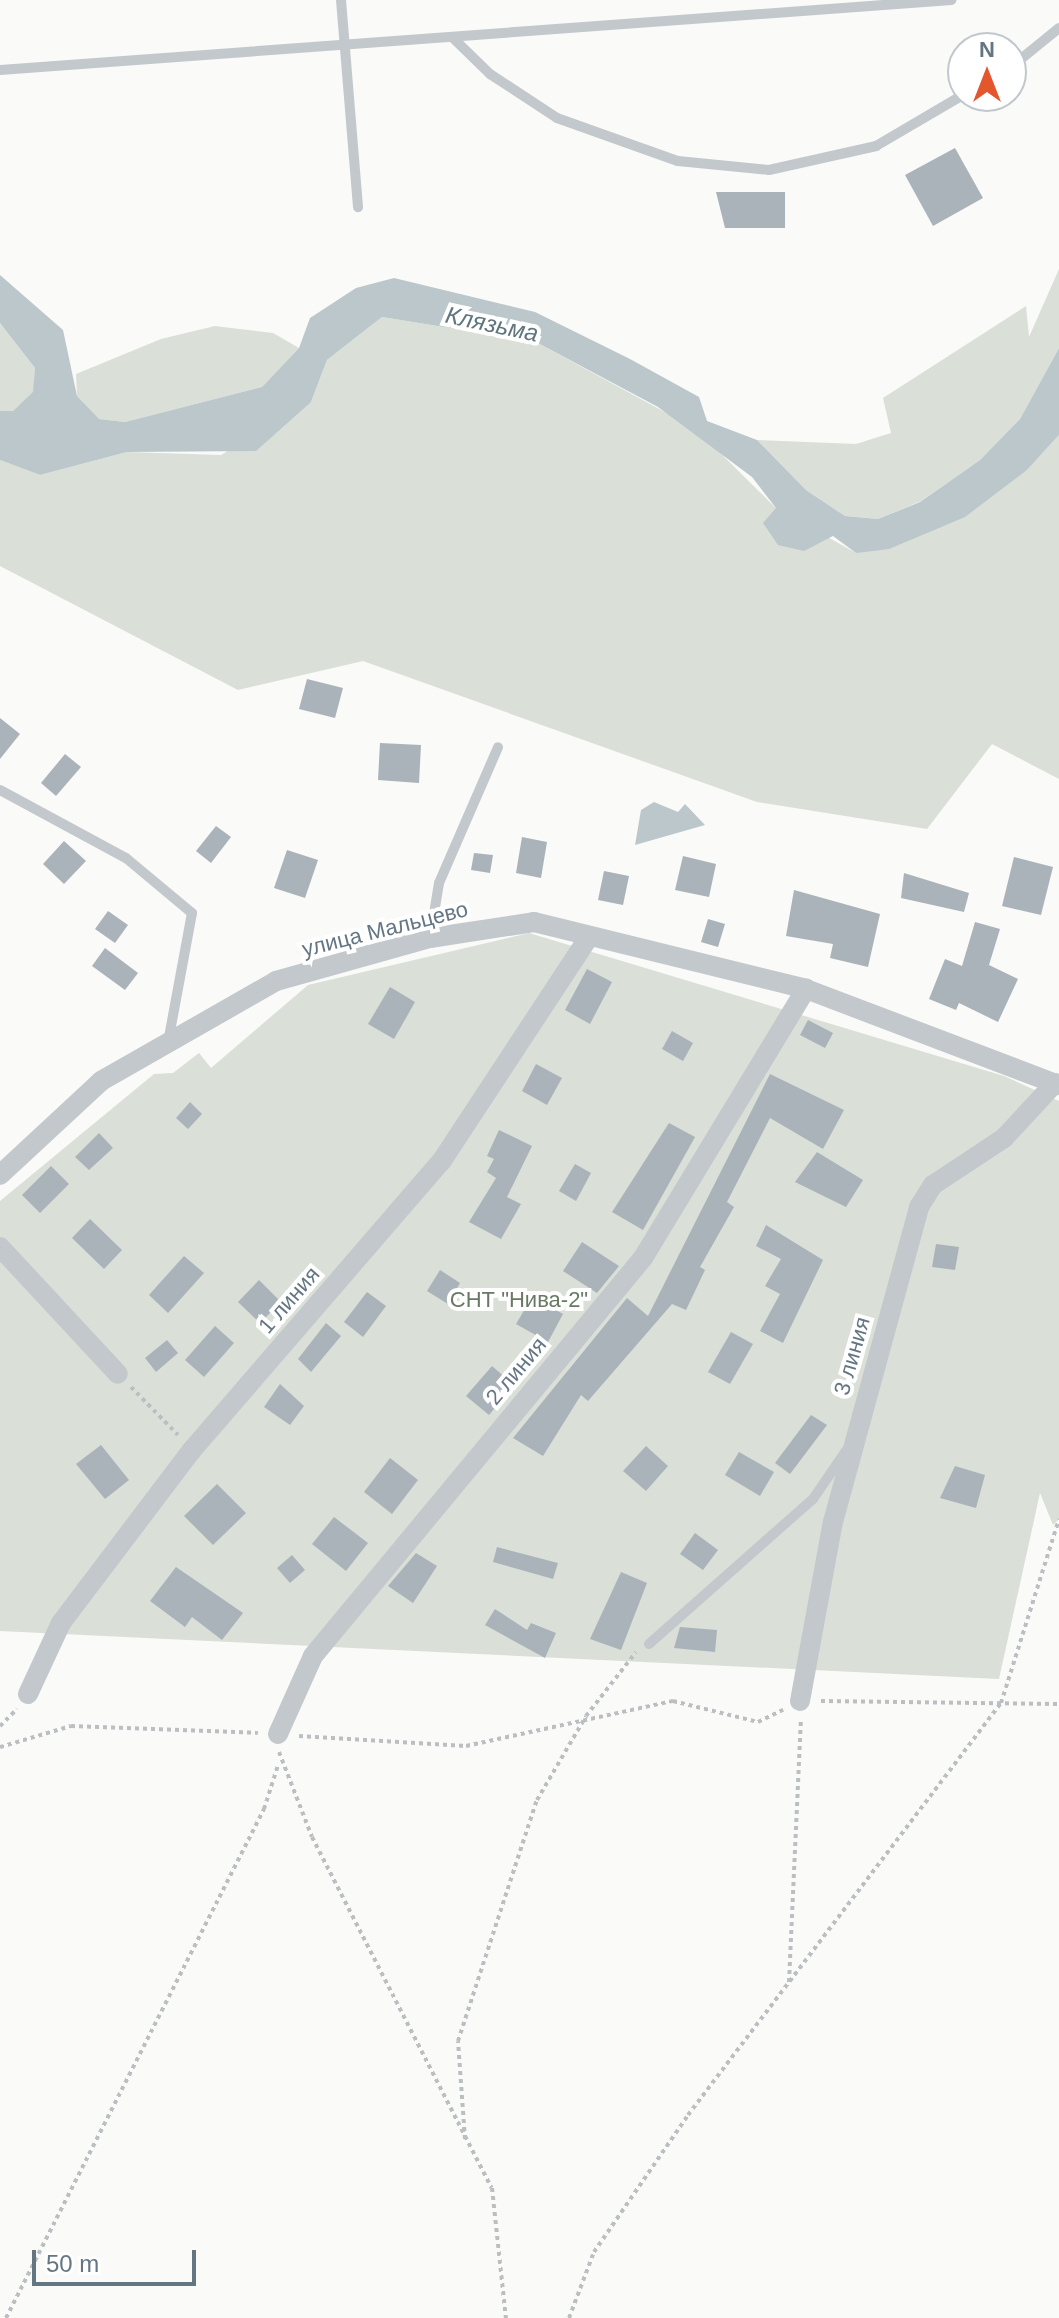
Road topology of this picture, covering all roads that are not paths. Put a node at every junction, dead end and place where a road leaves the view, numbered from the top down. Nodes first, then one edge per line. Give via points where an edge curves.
1 (341, 0) edge
2 (951, 0) edge
3 (1059, 28) edge
4 (453, 38) junction
5 (344, 45) junction
6 (1027, 54) edge
7 (0, 70) edge
8 (947, 104) edge
9 (358, 207) dead end
10 (498, 747) dead end
11 (0, 790) edge
12 (589, 937) junction
13 (430, 938) junction
14 (806, 989) junction
15 (169, 1037) junction
16 (1057, 1084) edge
17 (0, 1175) edge
18 (0, 1247) edge
19 (118, 1374) road end
20 (853, 1439) junction
21 (649, 1644) road end
22 (28, 1694) dead end
23 (800, 1701) road end
24 (278, 1734) road end

1 - 5 lane
2 - 4 lane
3 - 6 lane
4 - 5 lane
4 - 8 lane via 490,74 557,118 678,161 769,170 876,146
5 - 7 lane
5 - 9 lane
10 - 13 lane via 439,883
11 - 15 lane via 126,858 192,913
12 - 13 street, улица Мальцево via 534,922
12 - 14 street, улица Мальцево
12 - 22 street, 1 линия via 441,1162 192,1450 61,1623
13 - 15 street, улица Мальцево via 276,981
14 - 16 street, улица Мальцево
14 - 24 street, 2 линия via 643,1258 313,1656
15 - 17 street, улица Мальцево via 101,1081
16 - 20 street, 3 линия via 1004,1138 933,1185 919,1207
18 - 19 street
20 - 21 lane via 813,1499
20 - 23 street, 3 линия

